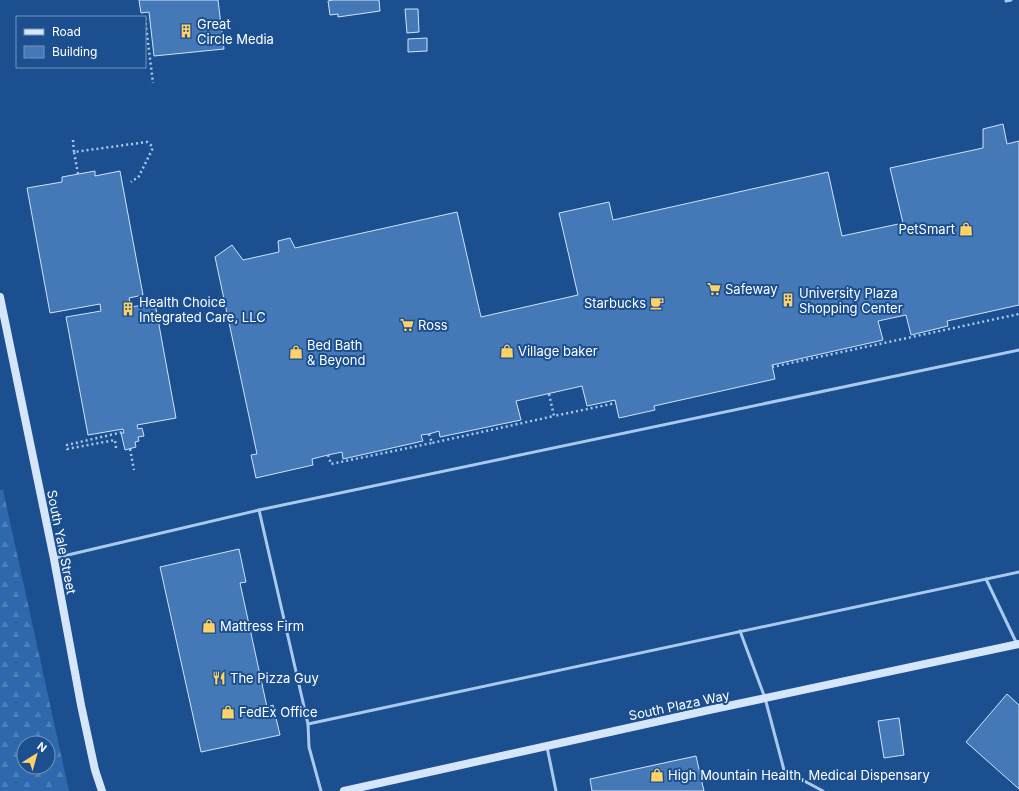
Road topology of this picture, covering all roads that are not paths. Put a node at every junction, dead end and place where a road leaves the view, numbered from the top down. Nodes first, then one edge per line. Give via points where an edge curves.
1 (1011, 0) edge
2 (1006, 1) dead end
3 (0, 297) edge
4 (1019, 350) edge
5 (259, 510) junction
6 (54, 559) junction
7 (1019, 572) edge
8 (986, 579) junction
9 (740, 631) junction
10 (1018, 644) edge
11 (766, 698) junction
12 (308, 724) junction
13 (546, 746) junction
14 (102, 791) edge
15 (320, 791) edge
16 (344, 791) edge
17 (556, 791) edge
18 (823, 791) edge

1 - 2 lane
3 - 6 street, South Yale Street
4 - 5 lane
5 - 6 lane
5 - 12 lane
6 - 14 street, South Yale Street via 84,719
7 - 8 lane
8 - 9 lane
8 - 10 lane
9 - 11 lane
9 - 12 lane
10 - 11 street, South Plaza Way
11 - 13 street, South Plaza Way
11 - 18 lane via 784,770
12 - 15 lane via 309,747
13 - 16 street, South Plaza Way
13 - 17 lane

